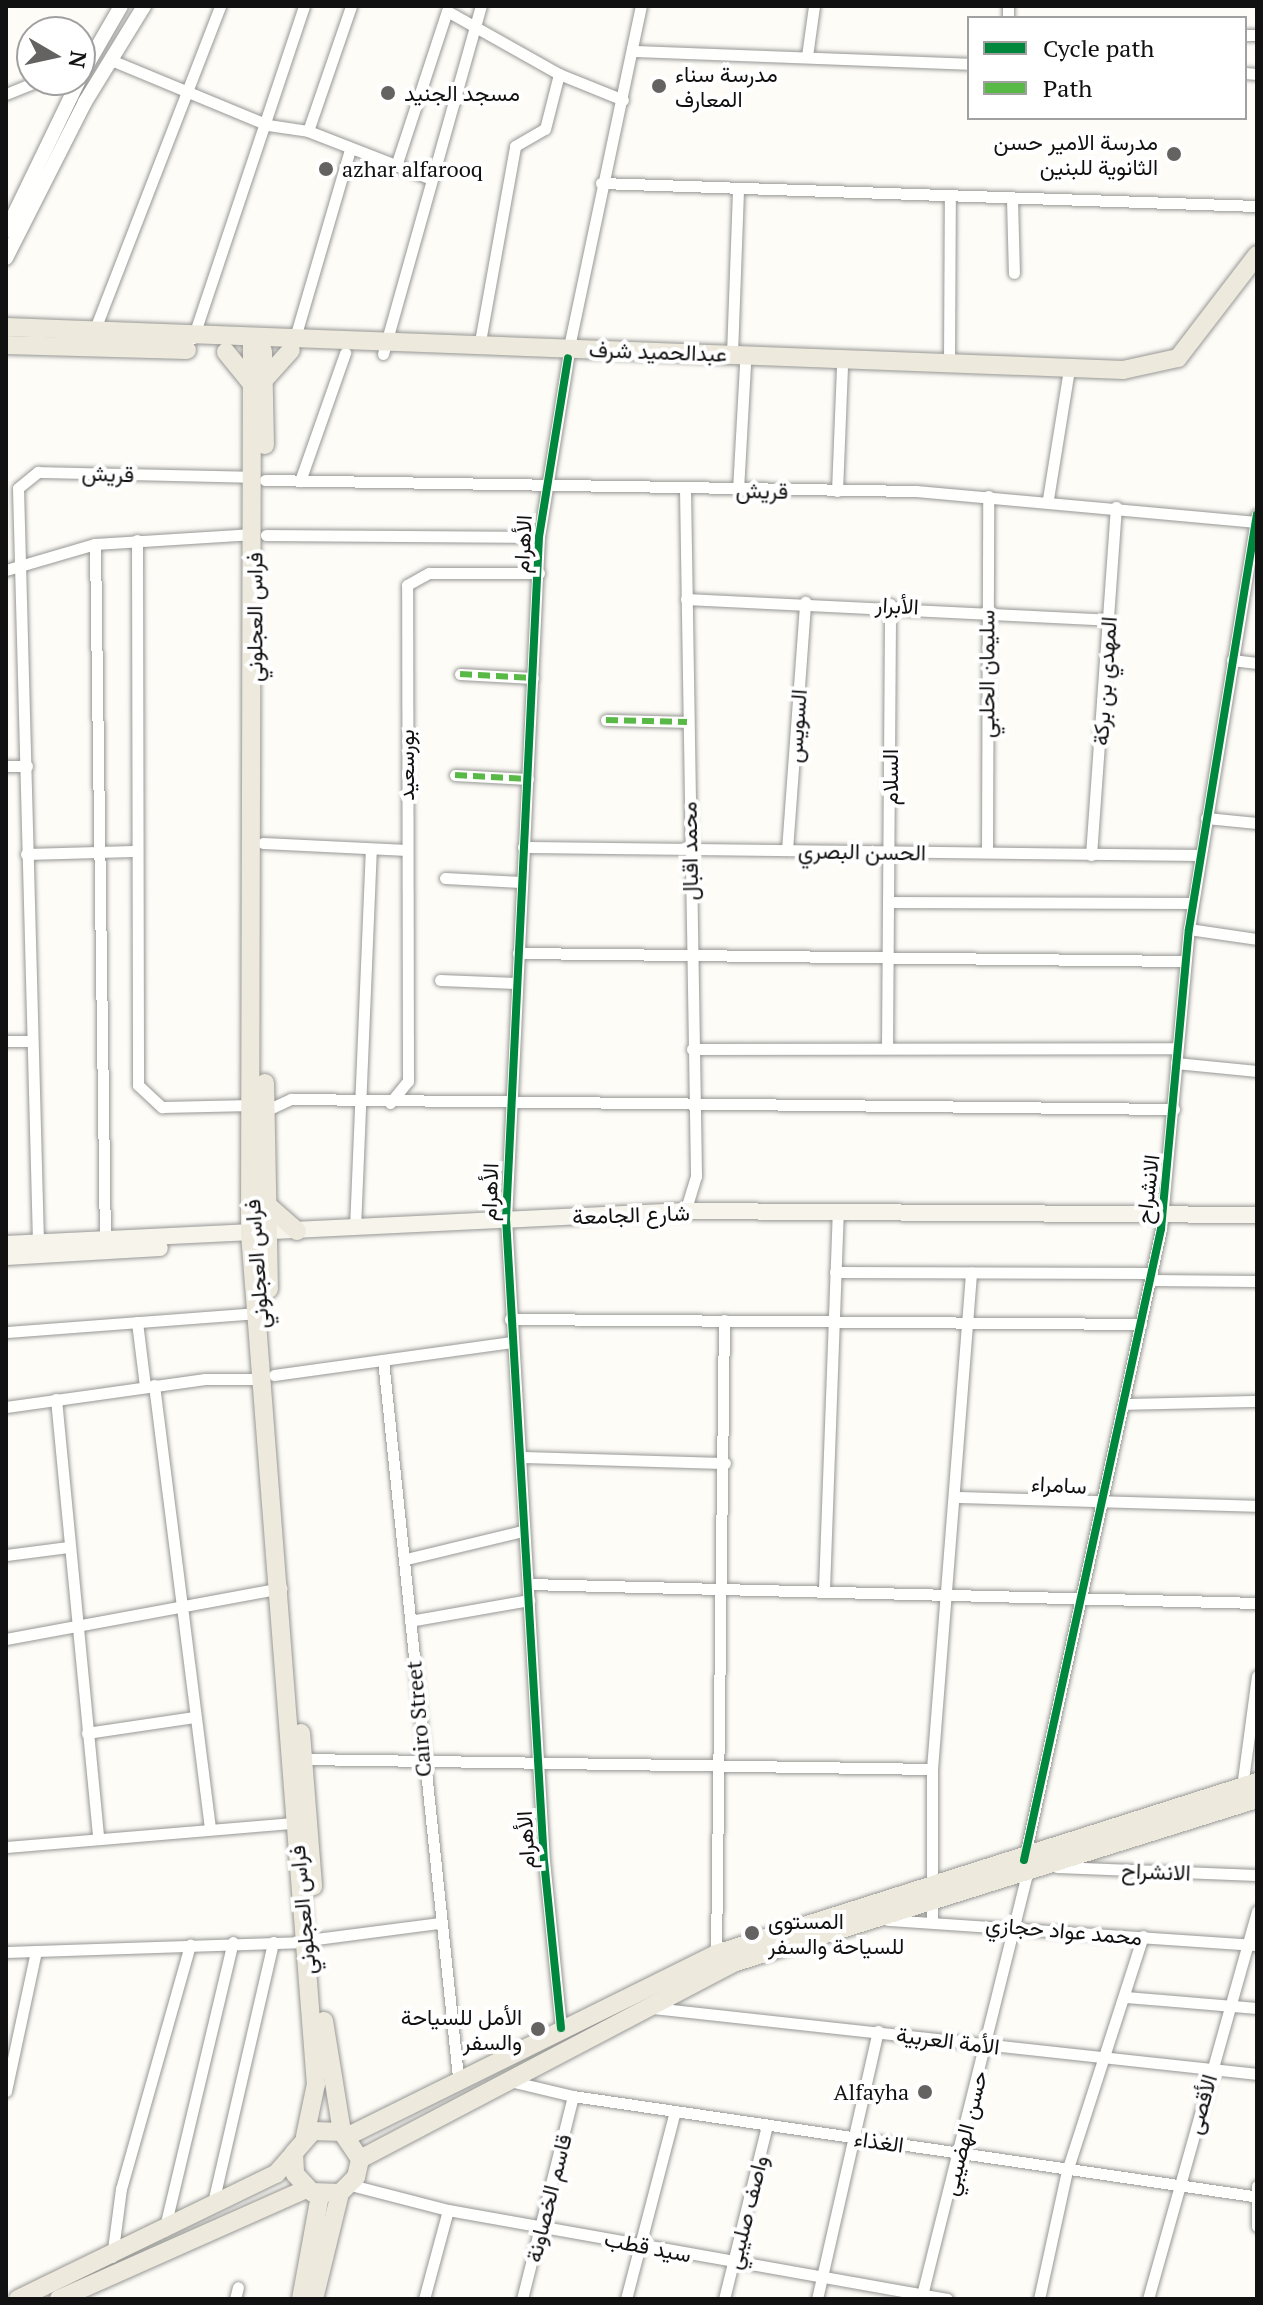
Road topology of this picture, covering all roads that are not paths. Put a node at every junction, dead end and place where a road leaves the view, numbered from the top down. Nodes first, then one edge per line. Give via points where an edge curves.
1 (121, 6) edge
2 (144, 6) edge
3 (220, 6) edge
4 (304, 6) edge
5 (351, 6) edge
6 (481, 6) edge
7 (641, 6) edge
8 (814, 6) edge
9 (477, 28) junction
10 (102, 35) junction
11 (96, 45) edge
12 (634, 51) junction
13 (115, 55) junction
14 (807, 56) junction
15 (967, 64) edge
16 (96, 71) edge
17 (102, 74) junction
18 (559, 74) junction
19 (188, 93) junction
20 (69, 96) edge
21 (623, 100) junction
22 (268, 125) junction
23 (308, 131) junction
24 (350, 150) junction
25 (396, 166) junction
26 (429, 178) junction
27 (601, 183) junction
28 (738, 188) junction
29 (950, 198) junction
30 (1012, 199) junction
31 (1257, 206) edge
32 (6, 231) edge
33 (1257, 255) edge
34 (6, 258) edge
35 (1014, 273) dead end
36 (1257, 275) edge
37 (6, 327) edge
38 (93, 335) junction
39 (192, 338) junction
40 (6, 345) edge
41 (292, 346) junction
42 (257, 347) junction
43 (479, 347) junction
44 (384, 349) junction
45 (226, 352) junction
46 (568, 352) junction
47 (345, 353) junction
48 (739, 359) junction
49 (949, 362) junction
50 (842, 368) junction
51 (1068, 376) junction
52 (258, 382) junction
53 (259, 479) junction
54 (300, 481) junction
55 (543, 489) junction
56 (685, 489) junction
57 (738, 490) junction
58 (837, 491) junction
59 (988, 496) junction
60 (1048, 499) junction
61 (1116, 507) junction
62 (1256, 520) edge
63 (260, 534) junction
64 (539, 537) junction
65 (137, 540) junction
66 (95, 544) junction
67 (21, 567) junction
68 (6, 570) edge
69 (539, 573) junction
70 (686, 599) junction
71 (805, 602) junction
72 (890, 604) junction
73 (986, 610) junction
74 (1108, 620) junction
75 (1232, 660) junction
76 (1257, 663) edge
77 (460, 674) dead end
78 (533, 678) junction
79 (606, 720) dead end
80 (687, 722) junction
81 (6, 766) edge
82 (27, 766) junction
83 (455, 775) dead end
84 (528, 779) junction
85 (1206, 818) junction
86 (1257, 823) edge
87 (263, 843) junction
88 (523, 847) junction
89 (689, 849) junction
90 (371, 850) junction
91 (407, 850) junction
92 (787, 850) junction
93 (133, 851) junction
94 (99, 852) junction
95 (889, 852) junction
96 (987, 852) junction
97 (26, 854) junction
98 (1091, 855) junction
99 (1201, 855) junction
100 (445, 878) dead end
101 (521, 882) junction
102 (889, 902) junction
103 (1193, 903) junction
104 (1189, 929) junction
105 (1257, 939) edge
106 (518, 953) junction
107 (690, 954) junction
108 (889, 955) junction
109 (1185, 961) junction
110 (440, 980) dead end
111 (516, 983) junction
112 (6, 1041) edge
113 (31, 1041) junction
114 (887, 1047) junction
115 (1177, 1048) junction
116 (692, 1049) junction
117 (1176, 1063) junction
118 (1257, 1071) edge
119 (408, 1081) junction
120 (359, 1101) junction
121 (390, 1103) junction
122 (433, 1105) junction
123 (510, 1107) junction
124 (694, 1107) junction
125 (259, 1108) junction
126 (1174, 1109) junction
127 (264, 1202) junction
128 (685, 1211) junction
129 (838, 1211) junction
130 (1163, 1215) junction
131 (1257, 1215) edge
132 (506, 1219) junction
133 (355, 1228) junction
134 (297, 1231) junction
135 (258, 1237) junction
136 (105, 1239) junction
137 (38, 1242) junction
138 (6, 1244) edge
139 (6, 1257) edge
140 (835, 1272) junction
141 (971, 1273) junction
142 (1151, 1277) junction
143 (1257, 1281) edge
144 (260, 1313) junction
145 (510, 1319) junction
146 (724, 1320) junction
147 (834, 1321) junction
148 (137, 1322) junction
149 (967, 1324) junction
150 (1141, 1324) junction
151 (6, 1332) edge
152 (512, 1342) junction
153 (383, 1360) junction
154 (268, 1377) junction
155 (150, 1386) junction
156 (56, 1399) junction
157 (1257, 1401) edge
158 (1123, 1404) junction
159 (6, 1407) edge
160 (521, 1457) junction
161 (725, 1463) junction
162 (956, 1497) junction
163 (1100, 1504) junction
164 (1257, 1506) edge
165 (523, 1531) junction
166 (68, 1547) junction
167 (6, 1555) edge
168 (406, 1559) junction
169 (528, 1584) junction
170 (281, 1588) junction
171 (722, 1588) junction
172 (824, 1589) junction
173 (947, 1593) junction
174 (1080, 1595) junction
175 (529, 1600) junction
176 (1257, 1603) edge
177 (179, 1604) junction
178 (410, 1621) junction
179 (76, 1625) junction
180 (6, 1639) edge
181 (1257, 1676) edge
182 (194, 1717) junction
183 (87, 1733) junction
184 (421, 1758) junction
185 (539, 1758) junction
186 (303, 1759) junction
187 (719, 1760) junction
188 (932, 1769) junction
189 (1252, 1789) edge
190 (294, 1823) junction
191 (210, 1827) junction
192 (98, 1838) junction
193 (6, 1847) edge
194 (1026, 1867) junction
195 (1056, 1867) junction
196 (1257, 1875) edge
197 (929, 1902) junction
198 (1257, 1911) edge
199 (440, 1923) junction
200 (1014, 1926) junction
201 (1143, 1936) junction
202 (311, 1940) junction
203 (233, 1942) junction
204 (273, 1942) junction
205 (1252, 1944) edge
206 (190, 1945) junction
207 (36, 1951) junction
208 (6, 1952) edge
209 (716, 1954) junction
210 (1126, 1997) junction
211 (1231, 2005) junction
212 (639, 2006) junction
213 (1257, 2008) edge
214 (561, 2028) junction
215 (878, 2031) junction
216 (986, 2046) junction
217 (1108, 2059) junction
218 (1211, 2069) junction
219 (1257, 2074) edge
220 (458, 2077) junction
221 (506, 2079) junction
222 (6, 2091) edge
223 (573, 2096) junction
224 (675, 2111) junction
225 (767, 2125) junction
226 (345, 2134) junction
227 (305, 2136) junction
228 (855, 2138) junction
229 (294, 2153) junction
230 (959, 2153) junction
231 (360, 2159) junction
232 (1067, 2171) junction
233 (1178, 2184) junction
234 (345, 2189) junction
235 (1255, 2191) edge
236 (313, 2192) junction
237 (212, 2207) junction
238 (448, 2210) junction
239 (1257, 2226) edge
240 (541, 2227) junction
241 (164, 2232) junction
242 (641, 2245) junction
243 (111, 2257) junction
244 (733, 2263) junction
245 (822, 2278) junction
246 (921, 2297) edge
247 (18, 2299) edge
248 (59, 2299) edge
249 (301, 2299) edge
250 (314, 2299) edge
251 (424, 2299) edge
252 (522, 2299) edge
253 (626, 2299) edge
254 (724, 2299) edge
255 (817, 2299) edge
256 (947, 2299) edge
257 (1039, 2299) edge
258 (1148, 2299) edge

1 - 10 street
2 - 13 street
3 - 19 street
4 - 22 street
5 - 23 street
6 - 9 street
7 - 12 street, الأهرام
8 - 14 street
9 - 18 street
9 - 25 street via 445,12
9 - 26 street
10 - 11 street
10 - 13 street via 114,37
12 - 14 street
12 - 21 street, الأهرام
13 - 17 street
13 - 19 street
14 - 15 street
16 - 17 street
17 - 34 street
18 - 21 street
18 - 43 street via 545,129 515,146
19 - 22 street
19 - 38 street
20 - 32 street
21 - 27 street, الأهرام
22 - 23 street
22 - 39 street
23 - 24 street
24 - 25 street
24 - 41 street
25 - 26 street
26 - 44 street
27 - 28 street
27 - 46 street, الأهرام
28 - 29 street
28 - 48 street
29 - 30 street
29 - 49 street
30 - 31 street
30 - 35 street
33 - 49 main road, عبدالحميد شرف via 1192,342 1164,365
36 - 51 main road, عبدالحميد شرف via 1177,369 1144,377
37 - 38 main road, عبدالحميد شرف
38 - 39 main road, عبدالحميد شرف
39 - 42 main road, عبدالحميد شرف
40 - 45 main road, عبدالحميد شرف
41 - 42 main road, عبدالحميد شرف
41 - 44 main road, عبدالحميد شرف
41 - 47 main road, عبدالحميد شرف
41 - 52 main road
42 - 45 main road, عبدالحميد شرف
42 - 52 main road, فراس العجلوني
43 - 44 main road, عبدالحميد شرف
43 - 46 main road, عبدالحميد شرف
44 - 46 main road, عبدالحميد شرف
44 - 47 main road, عبدالحميد شرف
45 - 52 main road
46 - 48 main road, عبدالحميد شرف
46 - 55 street, الأهرام
47 - 54 street
48 - 49 main road, عبدالحميد شرف
48 - 50 main road, عبدالحميد شرف
48 - 57 street
50 - 51 main road, عبدالحميد شرف
50 - 58 street
51 - 60 street
52 - 53 main road, فراس العجلوني
53 - 54 street, قريش
53 - 63 main road, فراس العجلوني
53 - 67 street, قريش via 38,472 18,488
54 - 55 street, قريش
55 - 56 street, قريش
55 - 64 street, الأهرام
56 - 57 street, قريش
56 - 70 street, محمد اقبال
57 - 58 street, قريش
58 - 59 street, قريش
59 - 60 street, قريش
59 - 73 street, سليمان الحلبي
60 - 61 street, قريش
61 - 62 street, قريش
61 - 74 street, المهدي بن بركة
62 - 75 street, الانشراح
63 - 64 street
63 - 65 street
63 - 87 main road, فراس العجلوني
63 - 125 main road, فراس العجلوني
64 - 69 street, الأهرام
65 - 66 street
65 - 93 street
66 - 67 street
66 - 94 street
67 - 68 street
67 - 82 street
69 - 78 street, الأهرام
69 - 91 street, بورسعيد via 429,573 407,585
70 - 71 street, الأبرار
70 - 80 street, محمد اقبال
71 - 72 street, الأبرار
71 - 92 street, السويس
72 - 73 street, الأبرار
72 - 95 street, السلام
73 - 74 street, الأبرار
73 - 96 street, سليمان الحلبي
74 - 98 street, المهدي بن بركة
75 - 76 street
75 - 85 street, الانشراح
77 - 78 street
78 - 84 street, الأهرام
79 - 80 street
80 - 89 street, محمد اقبال
81 - 82 street
82 - 97 street
83 - 84 street
84 - 88 street, الأهرام
85 - 86 street
85 - 99 street, الانشراح
87 - 90 street
87 - 125 main road, فراس العجلوني
88 - 89 street, الحسن البصري
88 - 101 street, الأهرام
89 - 92 street, الحسن البصري
89 - 107 street, محمد اقبال
90 - 91 street
90 - 120 street
91 - 119 street, بورسعيد
92 - 95 street, الحسن البصري
93 - 94 street
93 - 125 street via 136,1073 142,1094 162,1107
94 - 97 street
94 - 136 street
95 - 96 street, الحسن البصري
95 - 102 street, السلام
96 - 98 street, الحسن البصري
97 - 113 street
98 - 99 street, الحسن البصري
99 - 103 street, الانشراح
100 - 101 street
101 - 106 street, الأهرام
102 - 103 street
102 - 108 street, السلام
103 - 104 street, الانشراح
104 - 105 street
104 - 109 street, الانشراح
106 - 107 street
106 - 111 street, الأهرام
107 - 108 street
107 - 116 street, محمد اقبال
108 - 109 street
108 - 114 street, السلام
109 - 115 street, الانشراح
110 - 111 street
111 - 123 street, الأهرام
112 - 113 street
113 - 137 street
114 - 115 street
114 - 116 street
115 - 117 street, الانشراح
116 - 124 street, محمد اقبال
117 - 118 street
117 - 126 street, الانشراح
119 - 121 street
119 - 122 street
120 - 121 street
120 - 125 street via 291,1099
120 - 133 street
121 - 122 street
122 - 123 street
123 - 124 street
123 - 132 street, الأهرام
124 - 126 street
124 - 128 street, محمد اقبال via 696,1185
125 - 127 main road, فراس العجلوني
125 - 135 main road, فراس العجلوني
126 - 130 street, الانشراح
127 - 134 main road
127 - 135 main road, فراس العجلوني
128 - 129 main road, شارع الجامعة
128 - 132 main road, شارع الجامعة
129 - 130 main road, شارع الجامعة
129 - 140 street
130 - 131 main road, شارع الجامعة
130 - 142 street, الانشراح
132 - 133 main road, شارع الجامعة
132 - 145 street, الأهرام
133 - 134 main road, شارع الجامعة
134 - 135 main road, شارع الجامعة
135 - 136 main road, شارع الجامعة
135 - 139 main road, شارع الجامعة
135 - 144 main road, فراس العجلوني
135 - 154 main road, فراس العجلوني
136 - 137 main road, شارع الجامعة
137 - 138 main road, شارع الجامعة
140 - 141 street
140 - 147 street
141 - 142 street
141 - 149 street
142 - 143 street
142 - 150 street, الانشراح
144 - 148 street
144 - 154 main road, فراس العجلوني
145 - 146 street
145 - 152 street, الأهرام
146 - 147 street
146 - 161 street
147 - 149 street
147 - 172 street
148 - 151 street
148 - 155 street
149 - 150 street
149 - 162 street
150 - 158 street, الانشراح
152 - 153 street
152 - 160 street, الأهرام
153 - 154 street
153 - 168 street, Cairo Street
154 - 155 street
154 - 170 main road, فراس العجلوني
154 - 186 main road, فراس العجلوني
155 - 156 street
155 - 177 street
156 - 159 street
156 - 166 street
157 - 158 street
158 - 163 street, الانشراح
160 - 161 street
160 - 165 street, الأهرام
161 - 171 street
162 - 163 street, سامراء
162 - 173 street
163 - 164 street, سامراء
163 - 174 street, الانشراح
165 - 168 street
165 - 169 street, الأهرام
166 - 167 street
166 - 179 street
168 - 178 street, Cairo Street
169 - 171 street
169 - 175 street, الأهرام
170 - 177 street
170 - 190 main road, فراس العجلوني
171 - 172 street
171 - 187 street
172 - 173 street
173 - 174 street
173 - 188 street
174 - 176 street
174 - 194 street, الانشراح
175 - 178 street
175 - 185 street, الأهرام
177 - 179 street
177 - 182 street
178 - 184 street, Cairo Street
179 - 180 street
179 - 183 street
181 - 189 street
182 - 183 street
182 - 191 street
183 - 192 street
184 - 185 street
184 - 186 street
184 - 199 street, Cairo Street
185 - 187 street
185 - 214 street, الأهرام
186 - 202 main road, فراس العجلوني
187 - 188 street
187 - 209 street
188 - 197 street
189 - 194 main road
189 - 195 main road
190 - 191 street
190 - 202 main road, فراس العجلوني
191 - 192 street
192 - 193 street
194 - 195 main road
194 - 197 main road
194 - 200 street, حسن الهضيبي
195 - 196 street, الانشراح
197 - 200 street, محمد عواد حجازي
197 - 209 main road
197 - 212 main road via 736,1962
198 - 205 street, الأقصى
199 - 202 street
199 - 220 street, Cairo Street
200 - 201 street, محمد عواد حجازي
200 - 216 street, حسن الهضيبي
201 - 205 street, محمد عواد حجازي
201 - 210 street
202 - 204 street
202 - 226 main road, فراس العجلوني via 330,2087
202 - 227 main road, فراس العجلوني via 316,2084
203 - 204 street
203 - 206 street
203 - 241 street
204 - 237 street
205 - 211 street, الأقصى
206 - 207 street
206 - 243 street via 121,2189
207 - 208 street
207 - 222 street
209 - 214 main road
210 - 211 street
210 - 217 street
211 - 213 street
211 - 218 street, الأقصى
212 - 215 street, الأمة العربية
212 - 221 main road
214 - 220 main road
215 - 216 street, الأمة العربية
215 - 228 street
216 - 217 street, الأمة العربية
216 - 230 street, حسن الهضيبي
217 - 218 street, الأمة العربية
217 - 232 street
218 - 219 street, الأمة العربية
218 - 233 street, الأقصى
220 - 226 main road
221 - 223 street, الغذاء
221 - 231 main road
223 - 224 street, الغذاء
223 - 240 street, قاسم الخصاونة
224 - 225 street, الغذاء
224 - 242 street
225 - 228 street, الغذاء
225 - 244 street, واصف صليبي
226 - 227 main road
226 - 231 main road
227 - 229 main road
228 - 230 street, الغذاء
228 - 245 street
229 - 236 main road via 295,2174
229 - 237 main road via 276,2174
230 - 232 street, الغذاء
230 - 246 street, حسن الهضيبي
231 - 234 main road
232 - 233 street, الغذاء
232 - 257 street
233 - 235 street, الغذاء
233 - 258 street, الأقصى
234 - 236 main road
234 - 238 street, سيد قطب
234 - 250 main road
235 - 239 street
236 - 248 main road
236 - 249 main road
237 - 241 main road
238 - 240 street, سيد قطب
238 - 251 street
240 - 242 street, سيد قطب
240 - 252 street, قاسم الخصاونة
241 - 243 main road
242 - 244 street, سيد قطب
242 - 253 street
243 - 247 main road
244 - 245 street, سيد قطب
244 - 254 street, واصف صليبي
245 - 246 street, سيد قطب
245 - 255 street
246 - 256 street, سيد قطب

